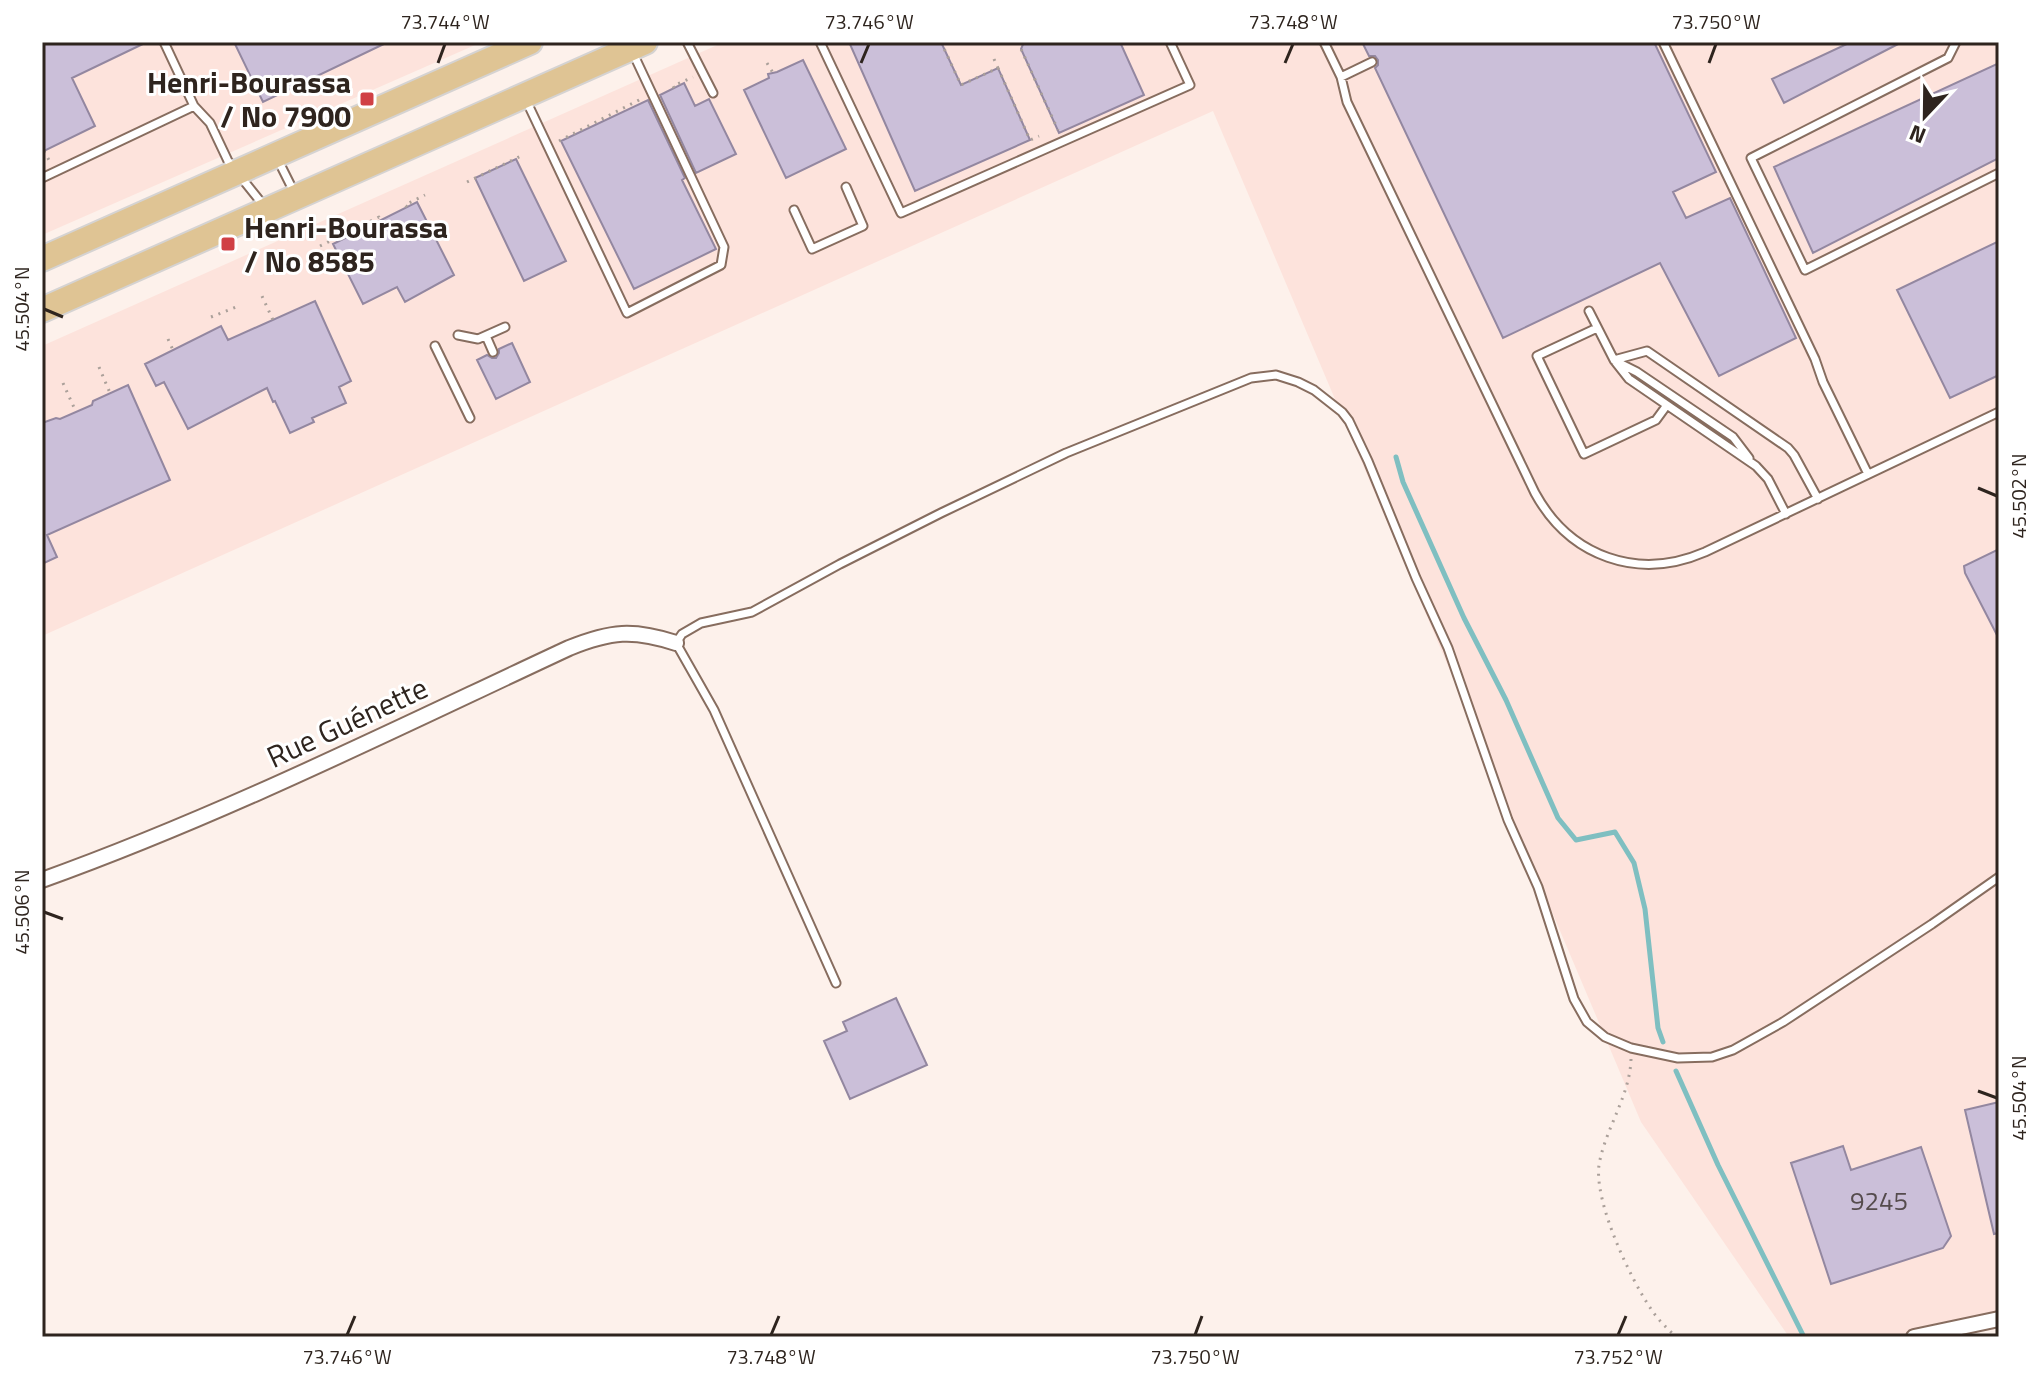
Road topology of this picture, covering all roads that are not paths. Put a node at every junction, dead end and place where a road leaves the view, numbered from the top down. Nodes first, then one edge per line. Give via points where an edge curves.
1 (164, 42) edge
2 (530, 42) edge
3 (687, 42) edge
4 (820, 42) edge
5 (1170, 42) edge
6 (1324, 42) edge
7 (1663, 42) edge
8 (1956, 42) edge
9 (638, 45) edge
10 (1372, 62) dead end
11 (1341, 77) junction
12 (713, 93) dead end
13 (524, 96) junction
14 (194, 106) junction
15 (276, 155) junction
16 (238, 172) junction
17 (1999, 173) edge
18 (42, 178) edge
19 (846, 187) dead end
20 (296, 197) junction
21 (267, 210) junction
22 (794, 210) dead end
23 (42, 259) edge
24 (42, 310) edge
25 (1589, 311) dead end
26 (505, 327) dead end
27 (1597, 328) junction
28 (458, 335) dead end
29 (486, 336) junction
30 (435, 346) dead end
31 (493, 352) dead end
32 (1614, 360) junction
33 (1667, 405) junction
34 (1999, 412) edge
35 (470, 418) dead end
36 (1756, 466) junction
37 (1868, 474) junction
38 (1818, 499) junction
39 (1786, 514) junction
40 (676, 643) junction
41 (1999, 877) edge
42 (42, 880) edge
43 (836, 983) dead end
44 (1999, 1319) edge
45 (1914, 1337) edge

1 - 14 lane
2 - 15 main road
3 - 12 lane
4 - 5 lane via 901,213 1190,85
6 - 11 lane
7 - 37 lane
8 - 17 lane via 1948,58 1751,158 1805,270
9 - 13 main road
9 - 13 lane via 724,247 721,265 627,313
10 - 11 lane
11 - 39 lane via 1347,102 1535,493 1561,528 1608,558 1652,565 1695,557
13 - 20 main road
14 - 16 lane
14 - 18 lane
15 - 16 main road
15 - 20 lane
16 - 21 lane
16 - 23 main road
19 - 22 lane via 863,226 812,249
20 - 21 main road
21 - 24 main road
25 - 27 lane
26 - 29 lane
27 - 32 lane
27 - 33 lane via 1537,356 1584,454 1656,420
28 - 29 lane
29 - 31 lane
30 - 35 lane
32 - 33 lane via 1629,379
32 - 36 lane via 1733,437
32 - 38 lane via 1647,351 1788,448
33 - 36 lane
34 - 37 lane
36 - 39 lane
37 - 38 lane
38 - 39 lane
40 - 41 lane via 701,623 752,612 1066,453 1251,378 1276,375 1314,390 1349,421 1448,648 1574,999 1587,1022 1605,1037 1678,1058 1733,1050
40 - 42 street, Rue Guénette via 632,633 591,639 290,778
40 - 43 lane via 714,710
44 - 45 street

